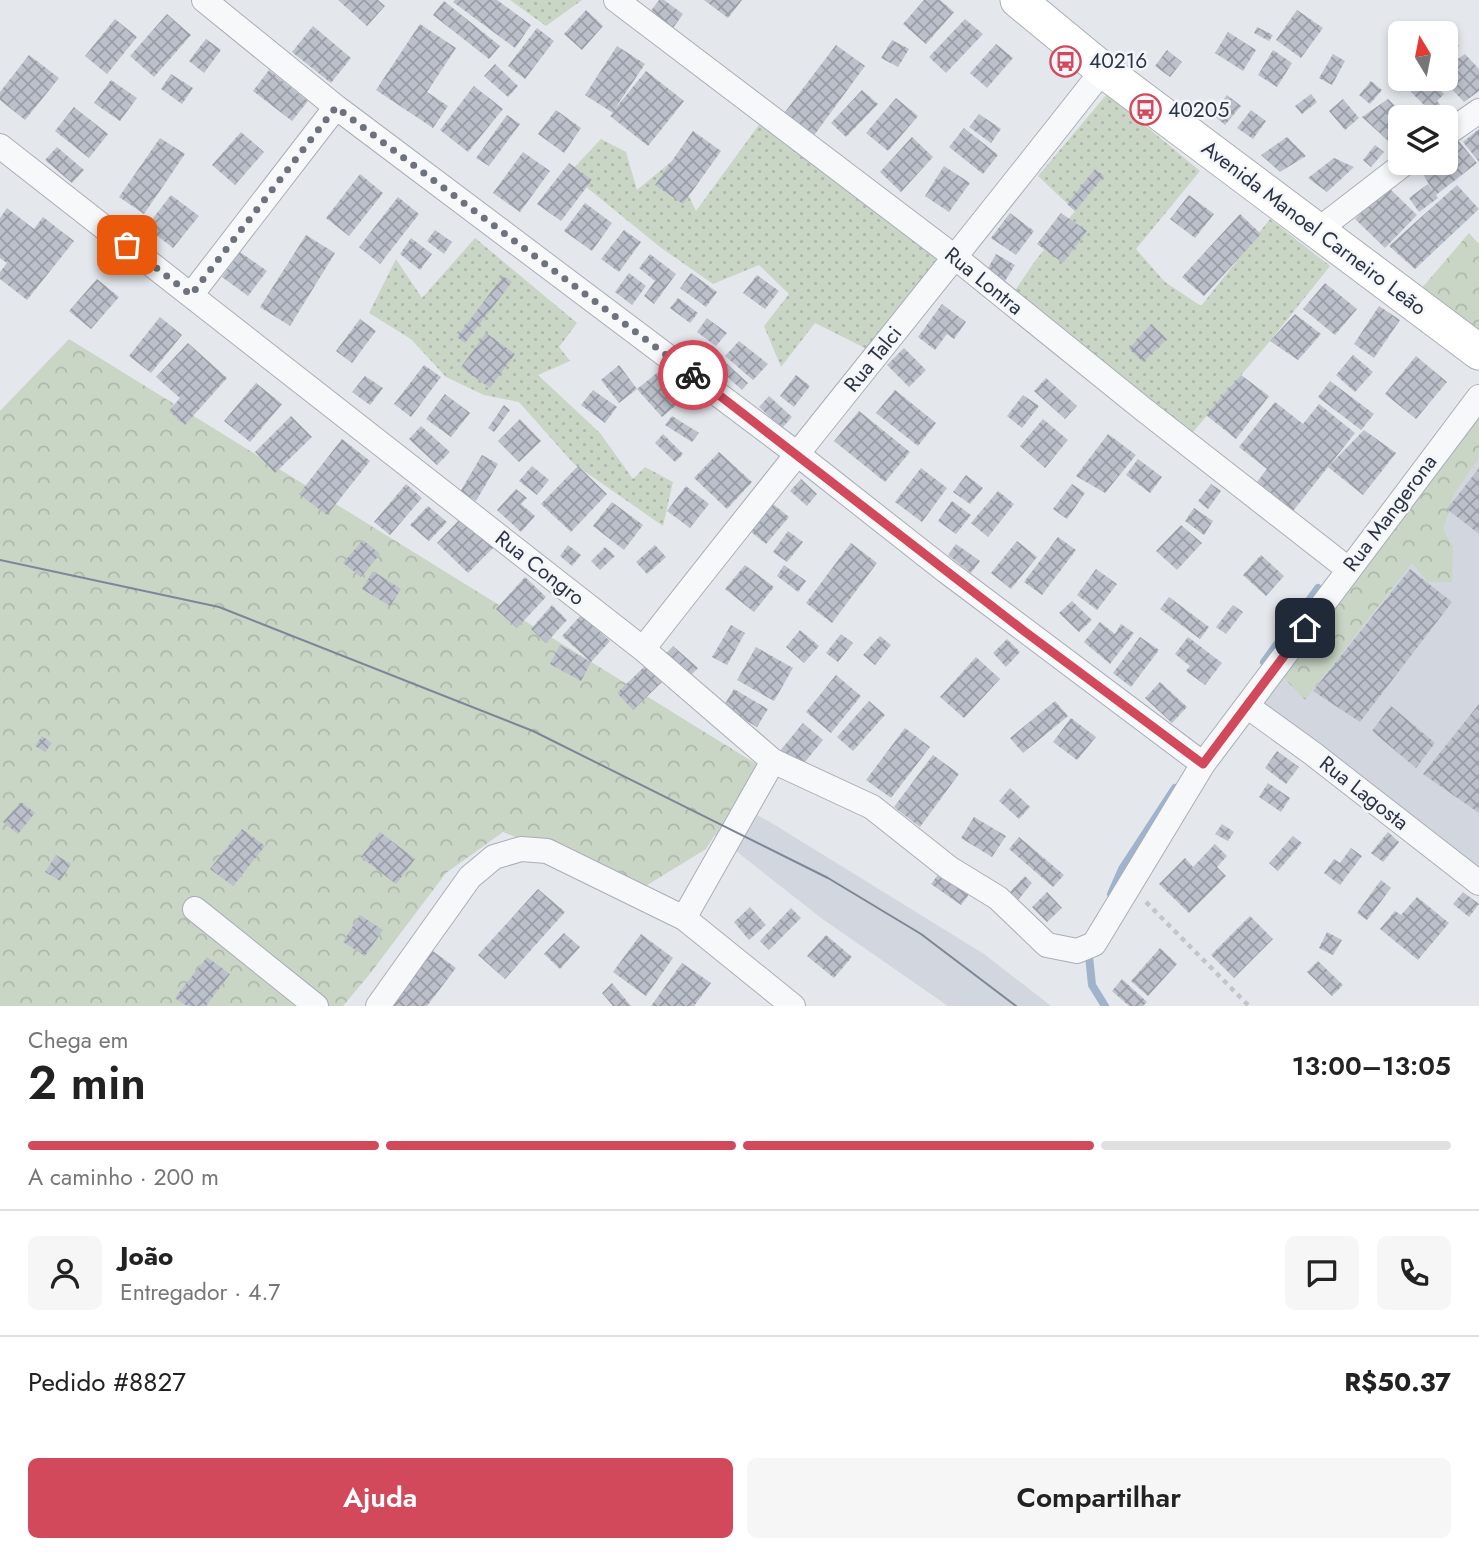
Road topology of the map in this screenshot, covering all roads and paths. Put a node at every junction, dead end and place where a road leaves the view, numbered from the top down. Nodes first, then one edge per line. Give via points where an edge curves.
1 (204, 0) edge
2 (616, 0) edge
3 (1018, 0) edge
4 (1103, 70) junction
5 (336, 107) junction
6 (1479, 111) edge
7 (1458, 126) edge
8 (0, 146) edge
9 (1389, 175) edge
10 (1318, 230) junction
11 (956, 258) junction
12 (191, 295) junction
13 (1479, 352) edge
14 (1479, 397) edge
15 (796, 453) junction
16 (1348, 569) junction
17 (643, 649) junction
18 (1247, 706) junction
19 (773, 761) junction
20 (1203, 764) junction
21 (1479, 883) edge
22 (1130, 887) junction
23 (195, 909) dead end
24 (684, 918) junction
25 (1094, 944) joint
26 (316, 1006) edge
27 (378, 1006) edge
28 (793, 1006) edge
29 (1249, 1006) edge

1 - 5 street
2 - 11 street, Rua Lontra
3 - 4 main road, Avenida Manoel Carneiro Leão
4 - 10 main road, Avenida Manoel Carneiro Leão
4 - 11 street, Rua Talci
5 - 12 street
5 - 15 street
6 - 7 street
8 - 12 street, Rua Congro
9 - 10 street
10 - 13 main road, Avenida Manoel Carneiro Leão
11 - 15 street, Rua Talci
11 - 16 street, Rua Lontra
12 - 17 street, Rua Congro
14 - 16 street, Rua Mangerona
15 - 17 street, Rua Talci
15 - 20 street
16 - 18 street, Rua Mangerona
17 - 19 street, Rua Congro
18 - 20 street, Rua Mangerona
18 - 21 street, Rua Lagosta
19 - 24 street
19 - 25 street, Rua Congro via 872,807 949,868 998,898 1047,945 1077,951
20 - 22 street, Rua Mangerona
22 - 25 street, Rua Mangerona
22 - 29 path
23 - 26 street
24 - 27 street via 547,851 521,849 494,858 470,877
24 - 28 street

